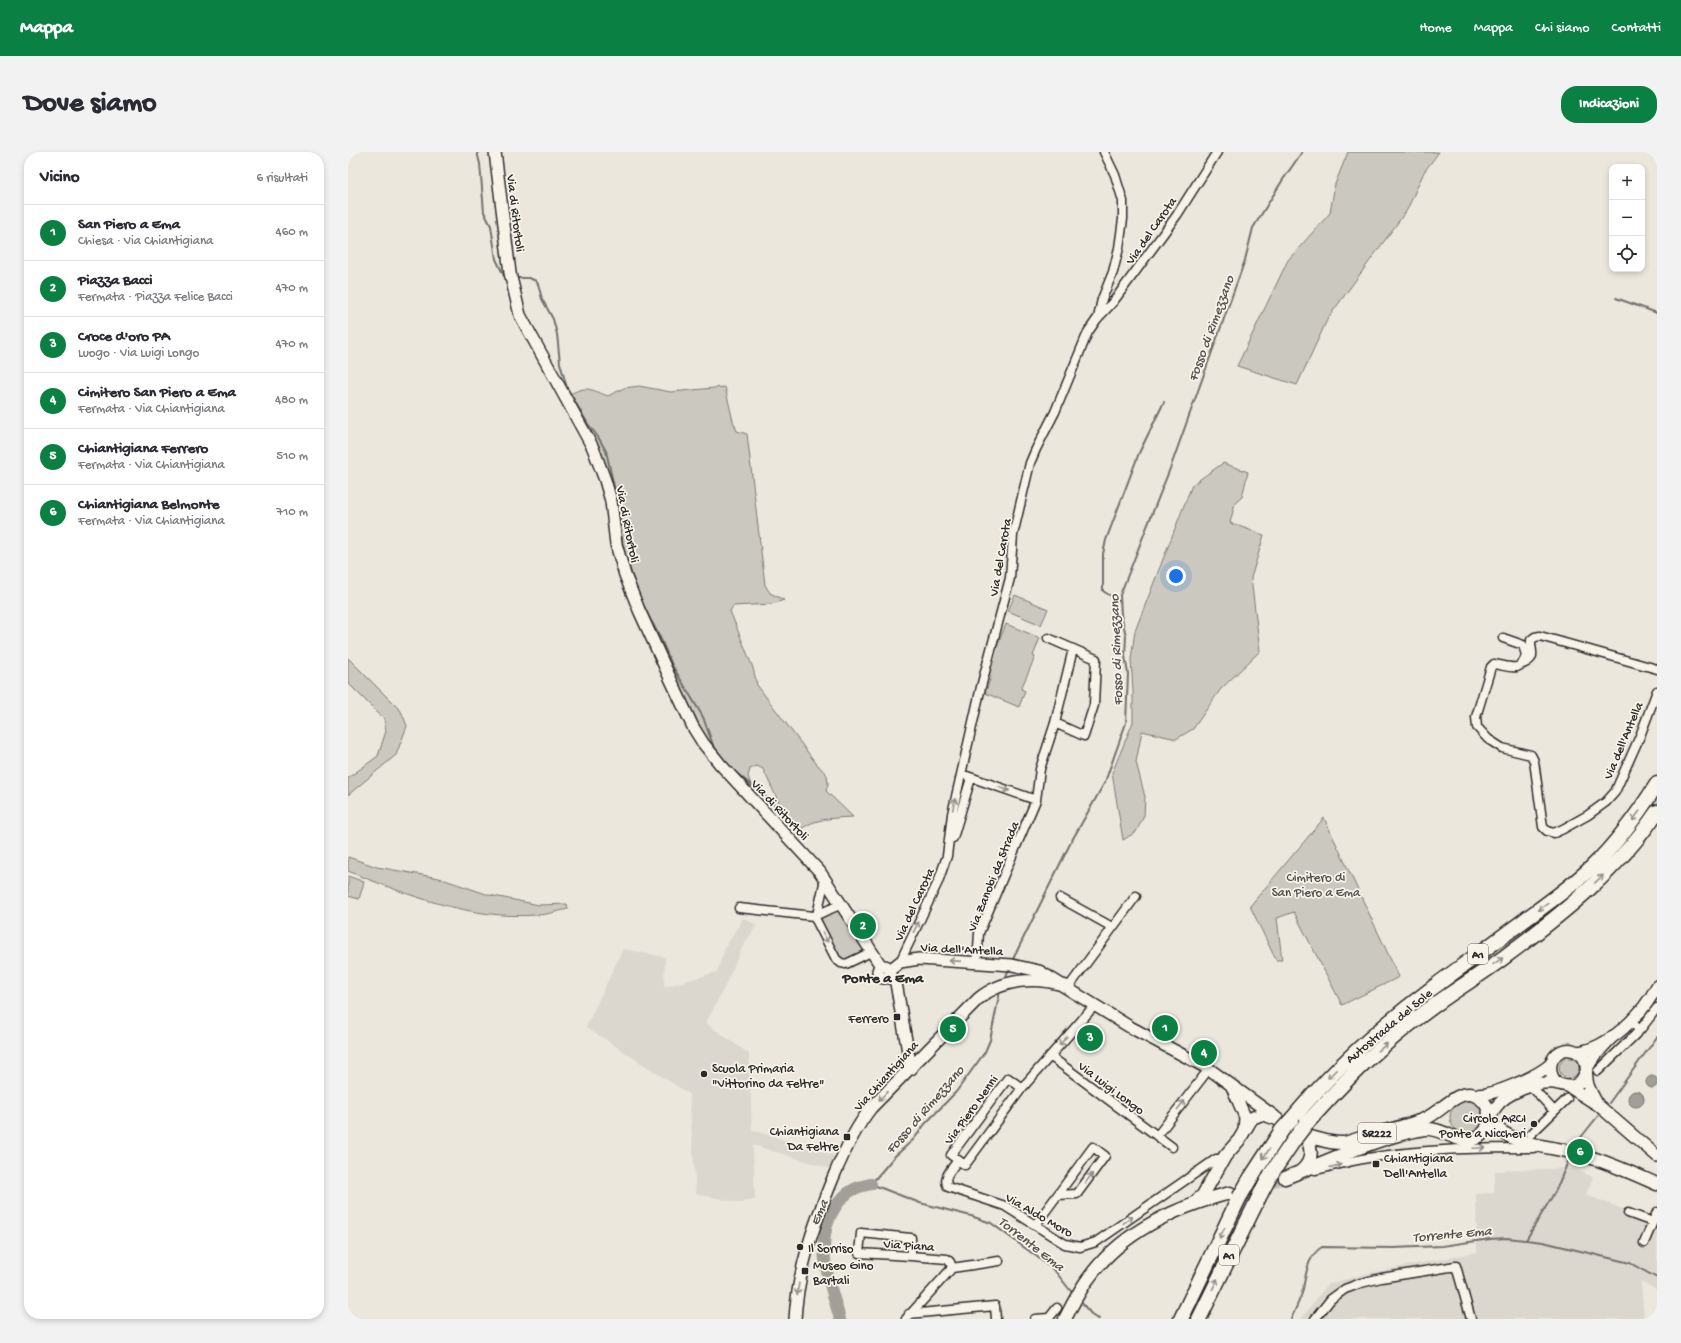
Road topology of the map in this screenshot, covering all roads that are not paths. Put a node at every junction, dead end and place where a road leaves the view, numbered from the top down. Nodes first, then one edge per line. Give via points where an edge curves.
1 (495, 152) edge
2 (1104, 152) edge
3 (1217, 152) edge
4 (1097, 319) junction
5 (1048, 638) dead end
6 (1503, 638) dead end
7 (1073, 649) junction
8 (1523, 664) junction
9 (1657, 669) edge
10 (1657, 691) edge
11 (1055, 723) junction
12 (962, 772) junction
13 (971, 778) junction
14 (1657, 784) edge
15 (1036, 800) junction
16 (1657, 812) edge
17 (947, 856) junction
18 (825, 879) junction
19 (1136, 896) dead end
20 (1060, 898) dead end
21 (842, 904) junction
22 (739, 908) dead end
23 (816, 916) junction
24 (1112, 927) junction
25 (871, 952) junction
26 (900, 962) junction
27 (976, 963) junction
28 (1010, 965) joint
29 (887, 970) junction
30 (1657, 986) edge
31 (1067, 987) junction
32 (1095, 1005) junction
33 (1657, 1008) edge
34 (1630, 1022) junction
35 (1640, 1030) junction
36 (1613, 1036) junction
37 (1577, 1052) junction
38 (1050, 1056) junction
39 (1551, 1064) junction
40 (911, 1069) junction
41 (1209, 1070) junction
42 (1598, 1071) dead end
43 (1586, 1072) junction
44 (1230, 1085) junction
45 (1563, 1085) junction
46 (1531, 1086) junction
47 (1022, 1088) junction
48 (1472, 1094) junction
49 (1567, 1099) dead end
50 (1449, 1103) junction
51 (1598, 1105) junction
52 (1554, 1111) junction
53 (1489, 1121) junction
54 (1280, 1124) junction
55 (1244, 1132) junction
56 (1531, 1134) dead end
57 (1305, 1135) junction
58 (1157, 1136) junction
59 (1479, 1136) junction
60 (1510, 1138) junction
61 (1463, 1139) junction
62 (1172, 1147) dead end
63 (1545, 1148) junction
64 (1452, 1150) junction
65 (1657, 1156) edge
66 (958, 1160) junction
67 (1220, 1164) junction
68 (1298, 1172) junction
69 (1285, 1178) tunnel mouth
70 (1657, 1184) edge
71 (1233, 1194) junction
72 (1058, 1195) junction
73 (1192, 1205) junction
74 (1657, 1212) edge
75 (1628, 1213) dead end
76 (1653, 1222) junction
77 (1036, 1224) junction
78 (1644, 1244) dead end
79 (911, 1256) junction
80 (999, 1261) dead end
81 (952, 1268) junction
82 (1057, 1308) dead end
83 (1067, 1316) edge
84 (907, 1317) edge
85 (794, 1319) edge
86 (996, 1319) edge
87 (1035, 1319) edge
88 (1181, 1319) edge
89 (1199, 1319) edge
90 (1315, 1319) edge
91 (1471, 1319) edge

1 - 18 street, Via di Ritortoli via 511,277 520,315 593,448 609,494 616,544 625,575 649,634 703,743
2 - 4 street, Via del Carota via 1123,201 1123,219 1116,260
3 - 4 street, Via del Carota via 1172,221 1113,302
4 - 12 street, Via del Carota via 1088,332 1055,412 1030,463 1013,535 1010,578 980,687
5 - 7 street
6 - 8 street via 1523,645 1526,655
7 - 11 street, Via Zanobi da Strada
7 - 11 street via 1096,659 1094,704 1084,736
8 - 9 street via 1531,660 1531,640 1540,636
8 - 10 street, Via dell'Antella via 1510,668 1494,664 1491,667 1476,717 1477,727 1488,739 1502,748 1531,755 1543,827 1547,832 1554,833 1575,824 1606,802 1615,792
11 - 15 street, Via Zanobi da Strada via 1040,769
12 - 13 street
17 -> 12 street, Via del Carota via 952,814
13 -> 15 street
13 - 17 street, Via del Carota
14 -> 54 highway, Autostrada del Sole / A1, bridge via 1639,813 1592,867 1556,897 1386,1024 1319,1086 1292,1118
15 - 27 street, Via Zanobi da Strada via 979,933
57 -> 16 highway, Autostrada del Sole / A1 via 1364,1062 1439,1002 1506,956 1585,893 1621,858
26 -> 17 street, Via del Carota via 938,882
18 - 21 street, Via di Ritortoli
18 - 23 street
19 - 24 street
20 - 24 street
21 - 23 street
21 - 25 street, Via di Ritortoli
22 - 23 street
23 -> 25 street via 836,959 841,963 846,964
24 - 31 street
25 - 29 street, Via di Ritortoli
27 -> 26 street, Via dell'Antella via 919,959
26 - 29 street
27 - 28 street, Via dell'Antella
28 - 31 street, Via Chiantigiana via 1039,971
29 - 40 street, Via di Ritortoli via 896,983
30 - 34 street via 1648,1002
31 - 32 street, Via Chiantigiana
31 - 40 street, Via Chiantigiana via 1042,981 1023,981 1002,984 991,989 929,1047
32 -> 38 street
32 - 41 street, Via Chiantigiana
33 - 35 street
34 - 35 street
34 - 36 street
35 - 42 street
36 - 37 street via 1591,1050
36 - 43 street via 1592,1059
37 - 39 street via 1561,1052 1555,1056
37 - 43 street via 1586,1062
38 - 47 street, Via Piero Nenni
38 - 58 street, Via Luigi Longo
39 - 45 street via 1552,1075
39 - 48 street via 1508,1087 1484,1095
40 -> 85 street, Via Chiantigiana via 864,1117 840,1163 808,1246 798,1286
41 - 44 street, Via Chiantigiana
58 -> 41 street
43 - 45 street via 1581,1082
43 - 51 street via 1590,1090
44 - 54 street, Via Chiantigiana
44 - 55 street, Via Chiantigiana via 1245,1117
45 - 46 street via 1548,1083
45 - 51 street
46 - 52 street
46 - 53 street via 1502,1100
47 - 66 street, Via Piero Nenni via 965,1166
47 - 66 street, Via Piero Nenni via 1008,1078 951,1155
48 - 50 main road, SR222 via 1460,1095
48 - 53 main road via 1486,1103
49 - 52 street
50 - 57 main road, SR222 via 1422,1120 1356,1140 1336,1143
50 - 61 main road via 1444,1115 1446,1124 1451,1133
51 - 65 street
52 - 56 street
53 - 59 main road
53 - 60 main road
54 - 55 main road via 1266,1115 1255,1116
54 -> 71 highway, Autostrada del Sole / A1, bridge via 1250,1178
55 - 67 main road
57 - 68 main road, SR222 via 1310,1158 1307,1166
89 -> 57 highway, Autostrada del Sole / A1, bridge via 1260,1193 1271,1174
58 - 62 street, Via Luigi Longo
59 - 60 main road
59 - 61 main road
60 - 63 main road
61 - 64 street via 1460,1146
61 - 68 main road, SR222 via 1436,1129 1425,1129 1344,1152
64 -> 63 street
63 - 70 main road via 1571,1152
68 -> 64 street via 1362,1159
66 - 77 street, Via Aldo Moro via 946,1178 948,1187 996,1202
67 - 71 main road via 1217,1178 1219,1186
67 - 73 main road via 1204,1195
77 -> 67 street, Via Aldo Moro via 1060,1241 1084,1246 1096,1242 1214,1160 1219,1159
68 - 69 main road, SR222
71 - 73 main road
71 -> 88 highway, Autostrada del Sole / A1
72 -> 72 street via 1077,1194 1105,1156 1093,1147
72 - 77 street
73 - 83 main road via 1152,1223 1109,1255 1088,1278
74 - 76 street
75 - 76 street
76 - 78 street
79 - 79 street, Via Piana via 859,1253 861,1233 911,1238
79 - 81 street, Via Piana via 947,1259
80 - 81 street
81 - 84 street
82 - 87 street via 1049,1318
84 - 86 street via 995,1306
90 - 91 street via 1331,1299 1345,1289 1381,1278 1456,1266

